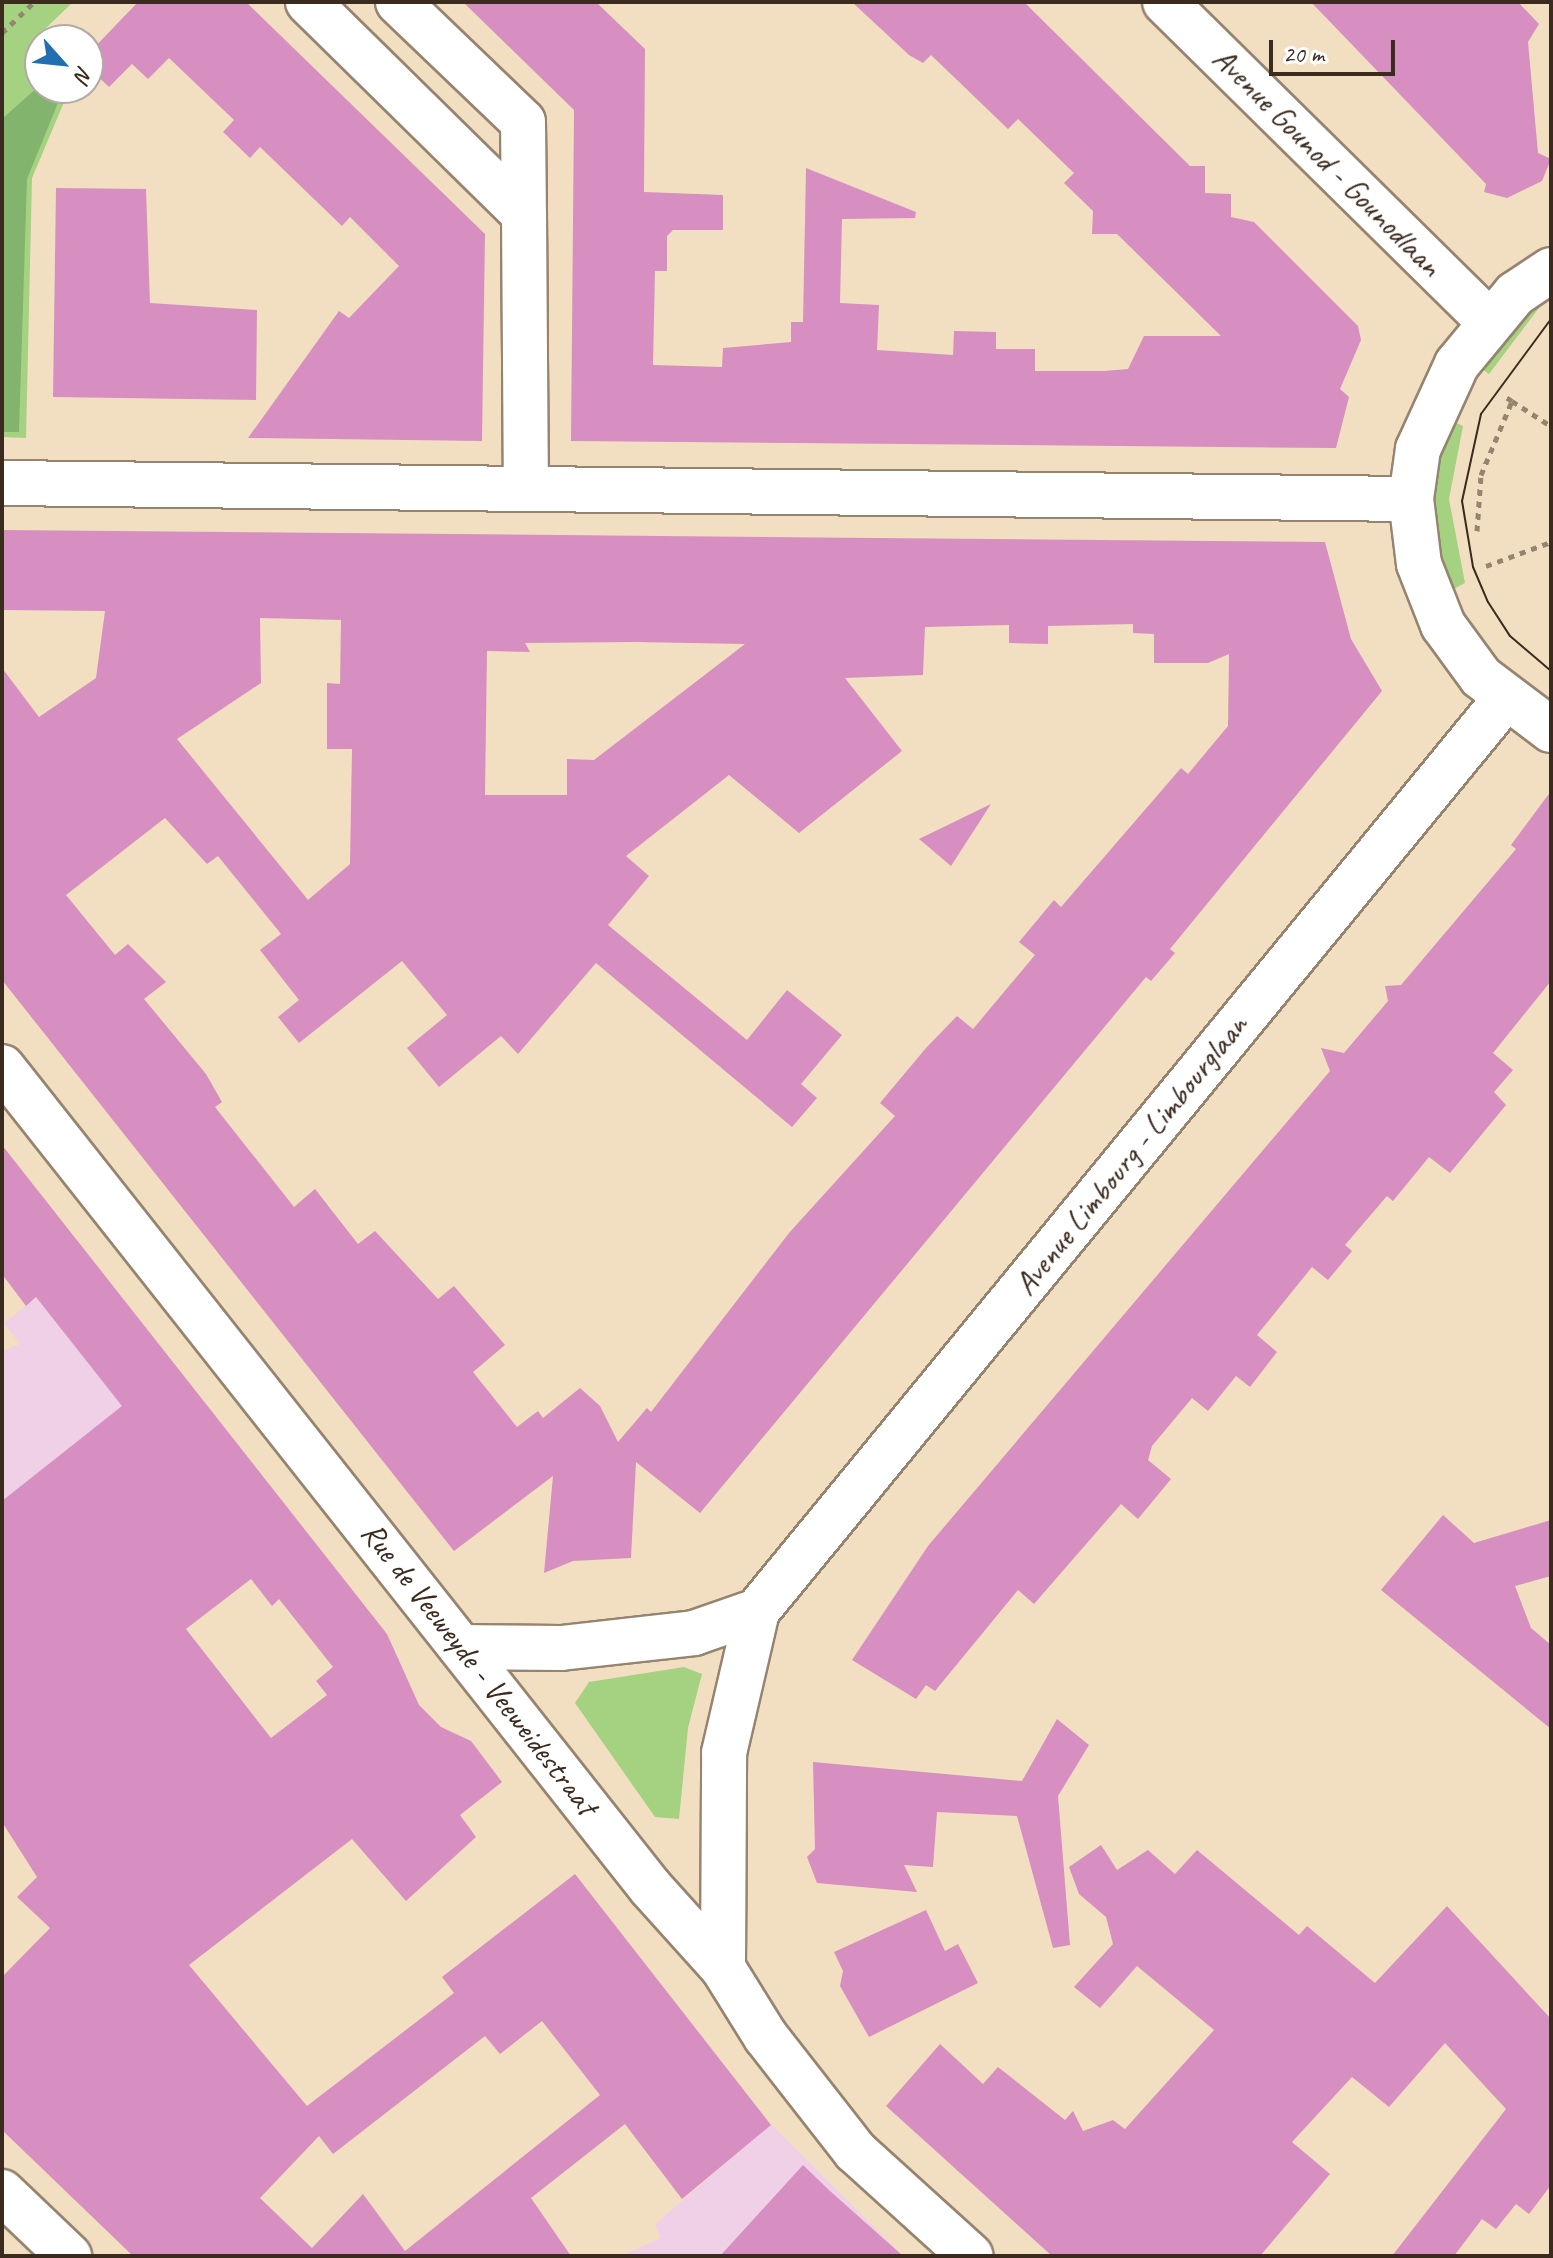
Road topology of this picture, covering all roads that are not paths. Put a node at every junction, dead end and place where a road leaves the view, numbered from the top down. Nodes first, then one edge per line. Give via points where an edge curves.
1 (308, 2) edge
2 (398, 2) edge
3 (1165, 2) edge
4 (524, 214) junction
5 (1551, 270) edge
6 (1489, 321) junction
7 (2, 483) edge
8 (526, 489) junction
9 (1411, 499) junction
10 (1505, 699) junction
11 (1551, 730) edge
12 (2, 1067) edge
13 (757, 1611) junction
14 (463, 1647) junction
15 (723, 1968) junction
16 (2, 2192) edge
17 (69, 2256) edge
18 (971, 2256) edge

1 - 4 street
2 - 4 street via 523,122
3 - 6 street, Avenue Gounod - Gounodlaan
4 - 8 street
5 - 6 street
6 - 9 street via 1431,414
7 - 8 street
8 - 9 street
9 - 10 street via 1419,564 1443,625
10 - 11 street
10 - 13 street, Avenue Limbourg - Limbourglaan
12 - 14 street, Rue de Veeweyde - Veeweidestraat
13 - 14 street via 680,1635 561,1648
13 - 15 street, Avenue Limbourg - Limbourglaan via 724,1753
14 - 15 street, Rue de Veeweyde - Veeweidestraat
15 - 18 street, Rue de Veeweyde - Veeweidestraat via 766,2037 855,2151
16 - 17 street

